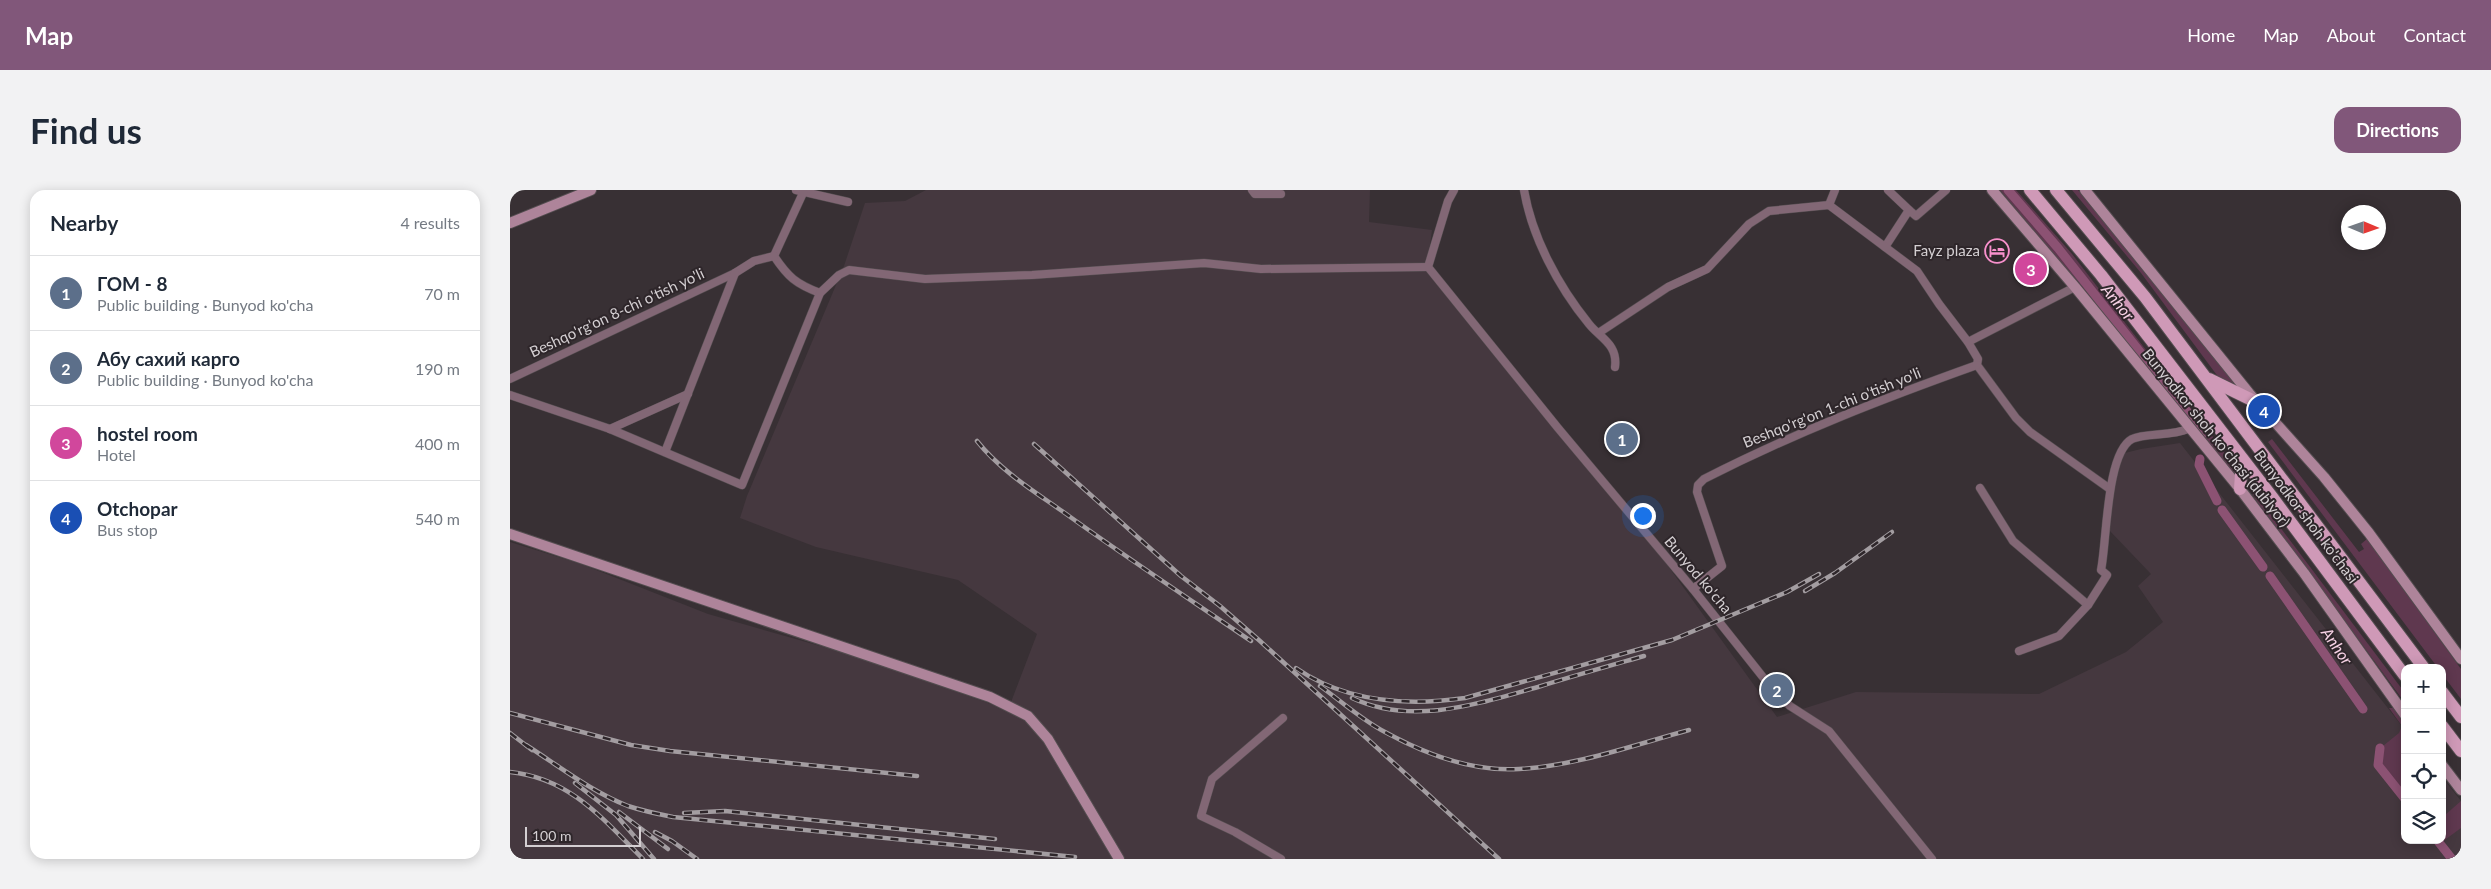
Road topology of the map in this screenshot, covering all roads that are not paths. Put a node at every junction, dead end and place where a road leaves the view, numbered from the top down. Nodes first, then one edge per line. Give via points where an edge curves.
1 (591, 190) edge
2 (1252, 190) edge
3 (1454, 190) edge
4 (1524, 190) edge
5 (1835, 190) edge
6 (1888, 190) edge
7 (1946, 190) edge
8 (1992, 190) edge
9 (2030, 190) edge
10 (2056, 190) edge
11 (2085, 190) edge
12 (800, 192) edge
13 (1281, 194) dead end
14 (848, 202) dead end
15 (1830, 205) junction
16 (1910, 210) junction
17 (510, 223) edge
18 (1885, 247) junction
19 (774, 256) junction
20 (2117, 262) junction
21 (1428, 267) junction
22 (735, 273) junction
23 (2101, 275) junction
24 (2075, 287) junction
25 (820, 293) junction
26 (1600, 332) junction
27 (1968, 342) junction
28 (1977, 365) junction
29 (1615, 366) dead end
30 (2206, 377) junction
31 (510, 378) edge
32 (688, 394) junction
33 (510, 395) edge
34 (2258, 403) junction
35 (610, 429) junction
36 (2188, 429) junction
37 (665, 452) junction
38 (2242, 459) junction
39 (2287, 485) junction
40 (1980, 488) dead end
41 (2110, 489) junction
42 (2240, 489) junction
43 (2272, 497) junction
44 (510, 534) edge
45 (1693, 589) junction
46 (2088, 605) junction
47 (2018, 651) dead end
48 (2461, 660) edge
49 (2421, 664) edge
50 (2401, 671) edge
51 (2446, 697) edge
52 (2401, 709) edge
53 (2461, 717) edge
54 (1284, 718) dead end
55 (2446, 731) edge
56 (2461, 751) edge
57 (2446, 770) edge
58 (2461, 790) edge
59 (1119, 859) edge
60 (1281, 859) edge
61 (1932, 859) edge

1 - 17 street
2 - 13 street via 1255,194
3 - 21 street
4 - 26 street via 1528,212 1544,250 1585,319
5 - 15 street
6 - 16 street
7 - 16 street via 1916,216
8 - 24 street, Bunyodkor shoh koʻchasi (dublyor)
9 - 23 main road, Bunyodkor shoh ko'chasi
10 - 20 main road, Bunyodkor shoh ko'chasi
11 - 34 street
12 - 14 street
12 - 19 street
15 - 18 street
15 - 26 street via 1769,211 1750,224 1707,269 1668,287
16 - 18 street
18 - 27 street via 1917,271
19 - 22 street, Beshqo'rg'on 8-chi o'tish yo'li via 754,261
19 - 25 street via 789,278
20 - 23 main road via 2111,259 2101,262
20 - 30 main road, Bunyodkor shoh ko'chasi
21 - 25 street via 1262,269 1204,263 925,279 850,270 838,275
21 - 45 street, Bunyod ko'cha
22 - 31 street, Beshqo'rg'on 8-chi o'tish yo'li
22 - 32 street
23 - 38 main road, Bunyodkor shoh ko'chasi
24 - 27 street
24 - 36 street, Bunyodkor shoh koʻchasi (dublyor)
25 - 37 street via 742,485
26 - 29 street via 1614,353
27 - 28 street via 1978,359
28 - 41 street via 2030,432
28 - 45 street, Beshqo'rg'on 1-chi o'tish yo'li via 1770,445 1704,479 1698,484 1697,492 1722,566
30 - 34 main road
30 - 39 main road, Bunyodkor shoh ko'chasi
32 - 35 street
32 - 37 street
33 - 35 street
34 - 48 street via 2369,533
35 - 37 street
36 - 41 street via 2132,439 2121,450
36 - 42 street, Bunyodkor shoh koʻchasi (dublyor)
38 - 42 main road
38 - 43 main road, Bunyodkor shoh ko'chasi
39 - 43 main road via 2289,491 2284,500
39 - 49 main road, Bunyodkor shoh ko'chasi
40 - 46 street via 2013,541
41 - 46 street via 2101,570 2107,575
42 - 52 street, Bunyodkor shoh koʻchasi (dublyor)
43 - 50 main road, Bunyodkor shoh ko'chasi
44 - 59 street via 915,670 1015,708 1034,722 1048,739
45 - 61 street, Bunyod ko'cha via 1774,691 1790,706 1829,731
46 - 47 street via 2060,636
51 - 53 main road
54 - 60 street via 1212,778 1201,816
55 - 56 main road
57 - 58 street

